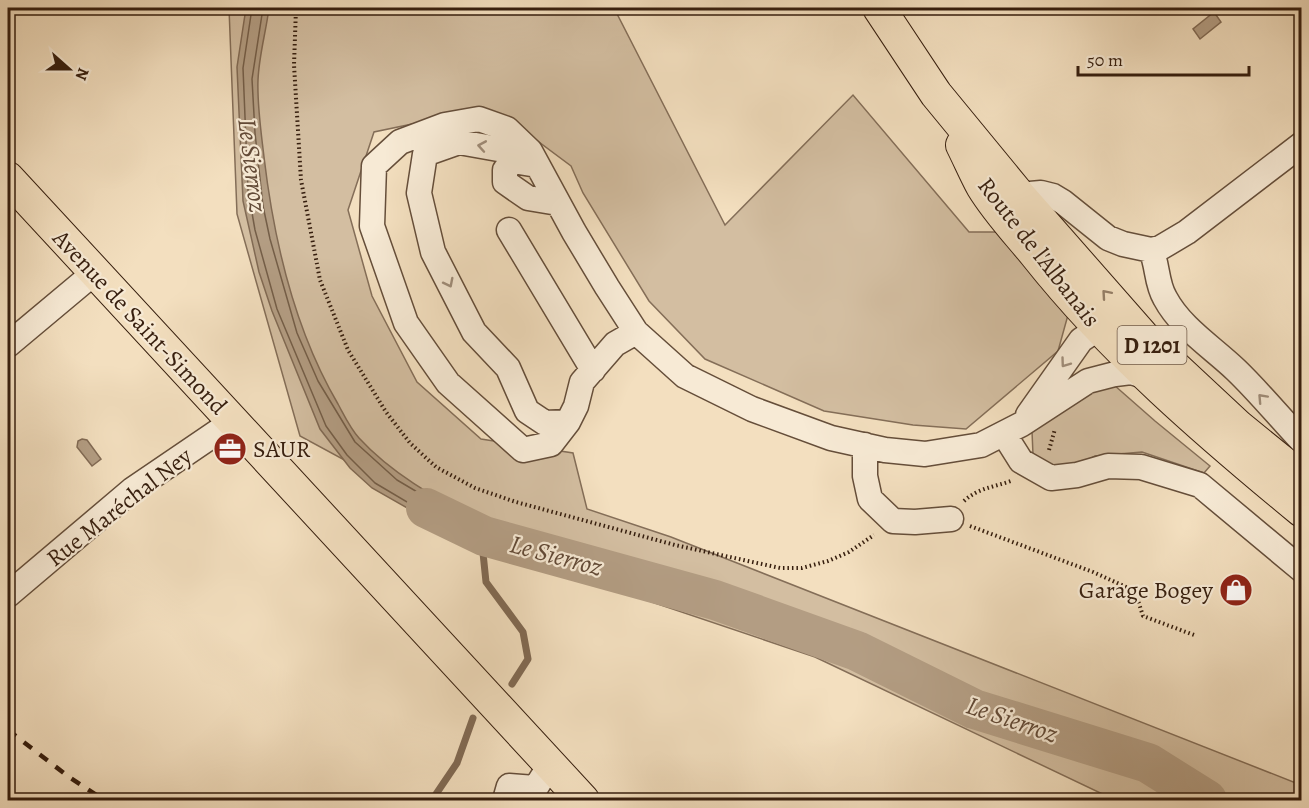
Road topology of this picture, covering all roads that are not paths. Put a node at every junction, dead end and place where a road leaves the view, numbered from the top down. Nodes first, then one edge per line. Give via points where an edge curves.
1 (879, 8) edge
2 (936, 94) junction
3 (1302, 144) edge
4 (537, 165) junction
5 (8, 178) edge
6 (1019, 195) junction
7 (558, 203) junction
8 (509, 230) dead end
9 (1151, 250) junction
10 (94, 273) junction
11 (1099, 328) junction
12 (636, 332) junction
13 (8, 345) edge
14 (593, 370) junction
15 (1150, 378) junction
16 (232, 422) junction
17 (568, 422) junction
18 (1238, 426) junction
19 (1012, 429) junction
20 (1302, 441) edge
21 (865, 446) junction
22 (1302, 478) edge
23 (1302, 512) edge
24 (951, 519) road end
25 (1302, 570) edge
26 (8, 595) edge
27 (538, 785) edge
28 (505, 801) edge
29 (583, 801) edge

1 - 2 main road, Route de l'Albanais
2 - 6 main road, Route de l'Albanais / D 1201
2 - 11 main road, Route de l'Albanais / D 1201 via 983,187
3 - 9 street via 1187,232
4 - 7 street
4 - 7 street via 513,161 505,170 505,182 528,198
4 -> 17 street via 515,152 459,142 425,154 419,193 433,252 474,332 508,368 527,411 545,423
4 - 17 street via 530,151 507,129 479,119 445,125 400,142 374,166 372,226 406,324 448,383 523,450 550,444
5 - 10 main road, Avenue de Saint-Simond
6 - 9 street via 1053,196 1108,238
18 -> 6 main road, Route de l'Albanais / D 1201 via 1149,343
7 - 12 street
8 - 14 street
20 -> 9 street via 1236,370 1183,322 1165,298
10 - 13 street
10 - 16 main road, Avenue de Saint-Simond
11 - 15 main road, Route de l'Albanais / D 1201
11 - 18 street via 1116,324 1202,406
11 -> 19 street via 1081,340
12 - 14 street via 615,344
12 - 21 street via 685,376 752,409
14 - 17 street via 582,382
15 - 19 street via 1131,372 1088,381
15 - 23 main road, Route de l'Albanais / D 1201 via 1200,427
16 - 26 street, Rue Maréchal Ney via 132,490
16 - 27 main road, Avenue de Saint-Simond via 493,704
18 - 22 main road, Route de l'Albanais / D 1201
19 - 21 street via 981,445 925,454
19 - 25 street via 1021,461 1051,478 1108,466 1141,467 1200,485
21 - 24 street via 870,499 894,521
27 - 28 street via 509,786
27 - 29 main road, Avenue de Saint-Simond

